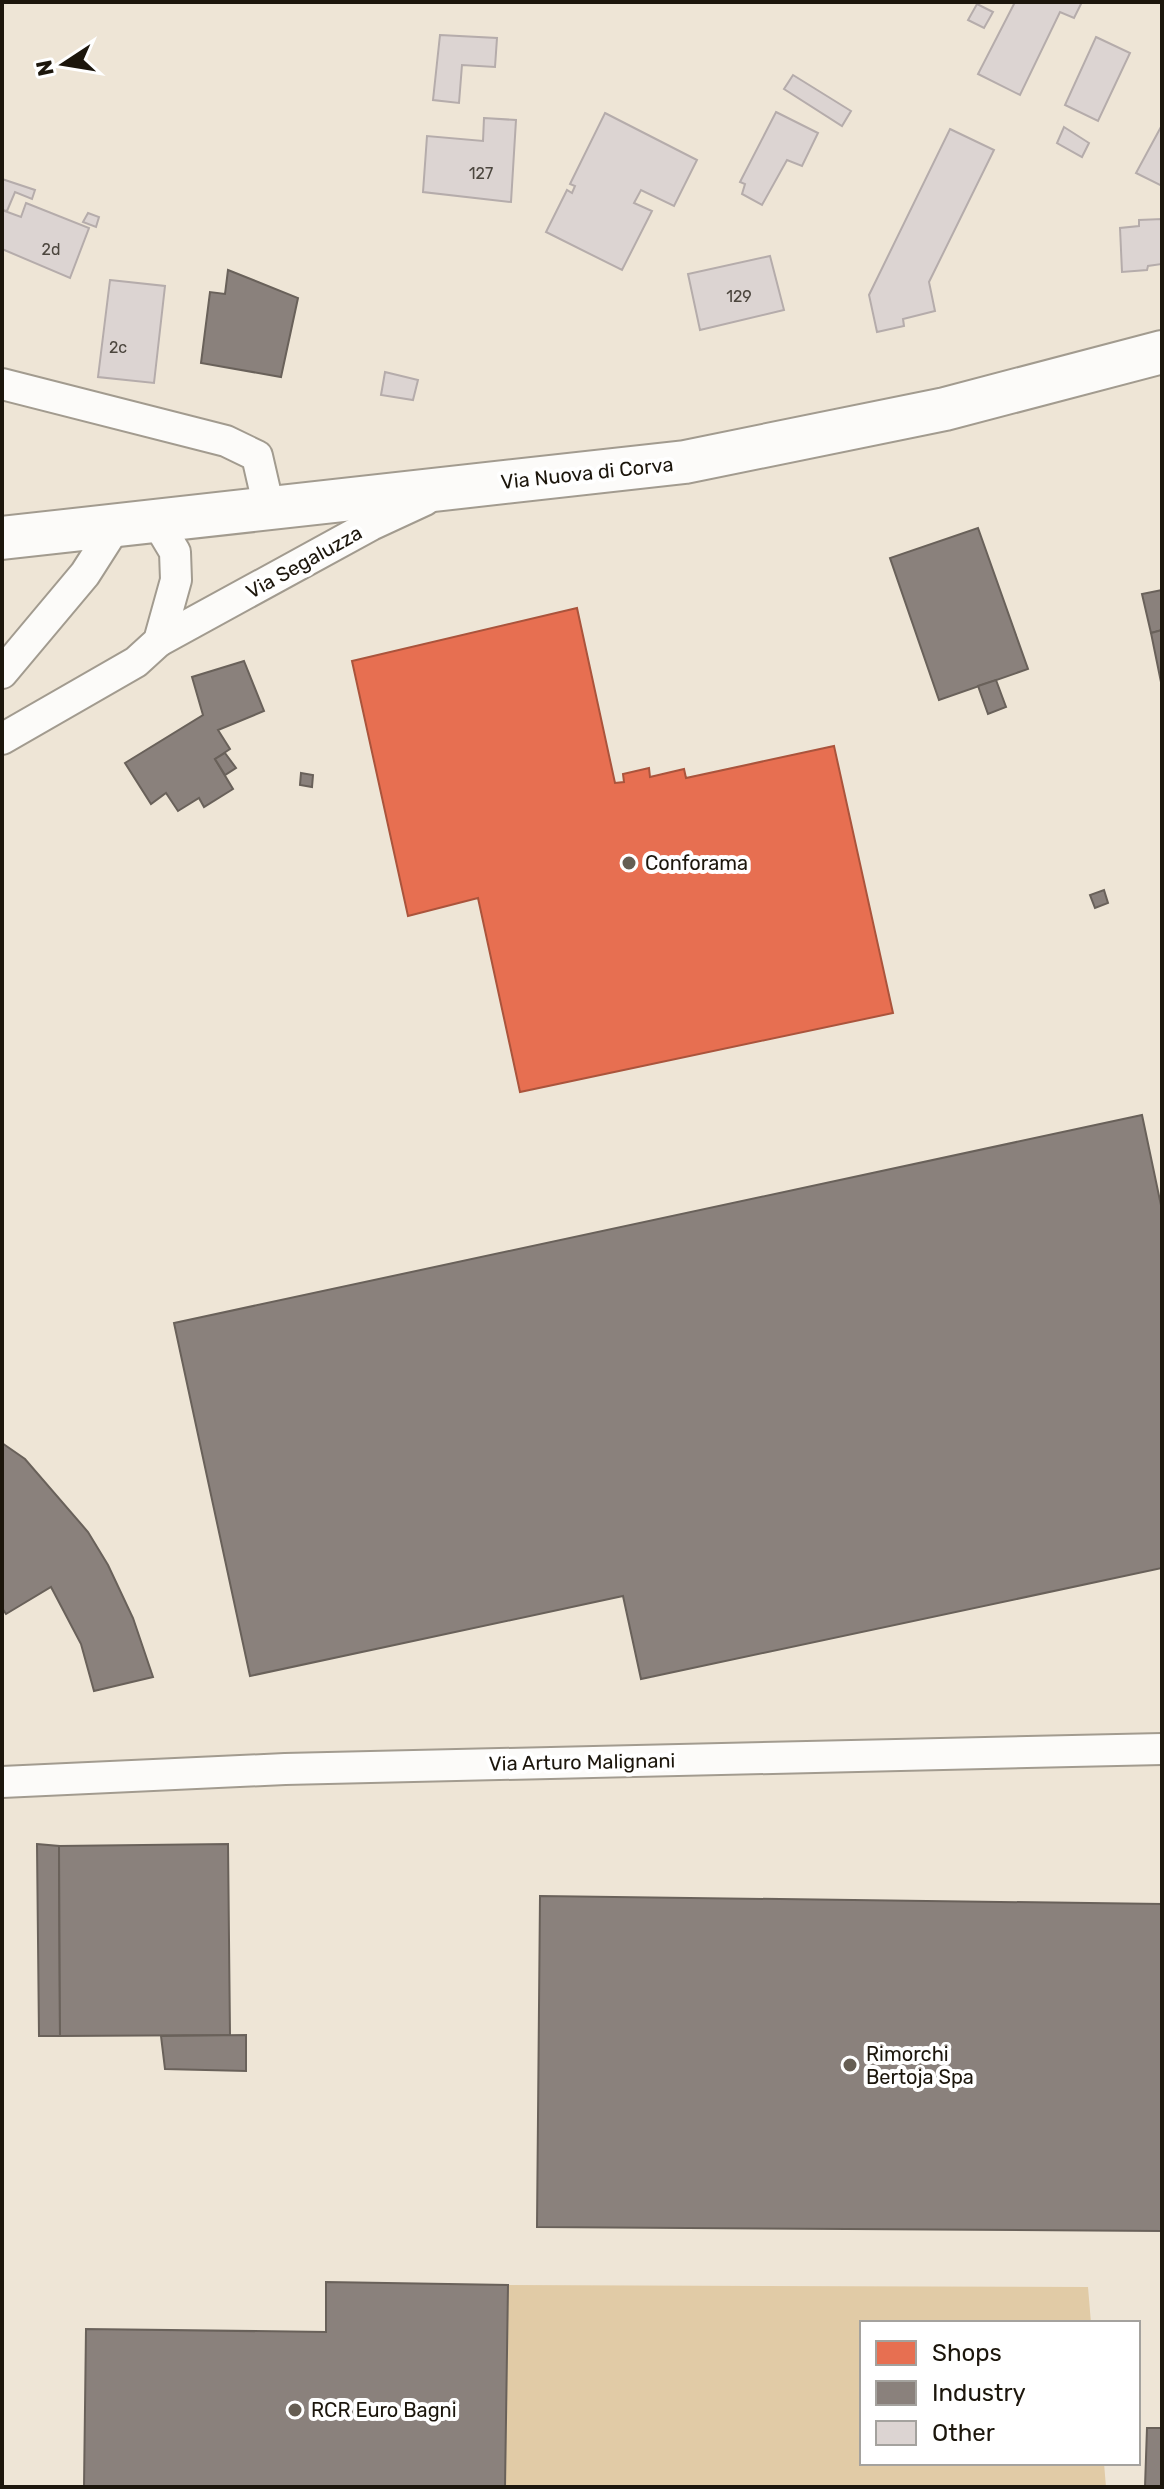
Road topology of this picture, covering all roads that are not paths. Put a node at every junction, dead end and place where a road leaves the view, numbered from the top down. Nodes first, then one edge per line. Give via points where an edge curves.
1 (1162, 352) edge
2 (2, 384) edge
3 (453, 488) junction
4 (269, 508) junction
5 (157, 522) junction
6 (115, 527) junction
7 (2, 538) edge
8 (159, 641) junction
9 (2, 673) edge
10 (2, 739) edge
11 (1162, 1749) edge
12 (2, 1782) edge

1 - 3 main road, Via Nuova di Corva via 945,409 685,462
2 - 4 street via 226,441 257,456
3 - 4 main road, Via Nuova di Corva
3 - 8 street, Via Segaluzza via 371,525
4 - 5 main road, Via Nuova di Corva
5 - 6 main road, Via Nuova di Corva
5 - 8 street via 175,552 176,580
6 - 7 main road, Via Nuova di Corva
6 - 9 street via 85,574
8 - 10 street, Via Segaluzza via 136,662
11 - 12 street, Via Arturo Malignani via 285,1769

